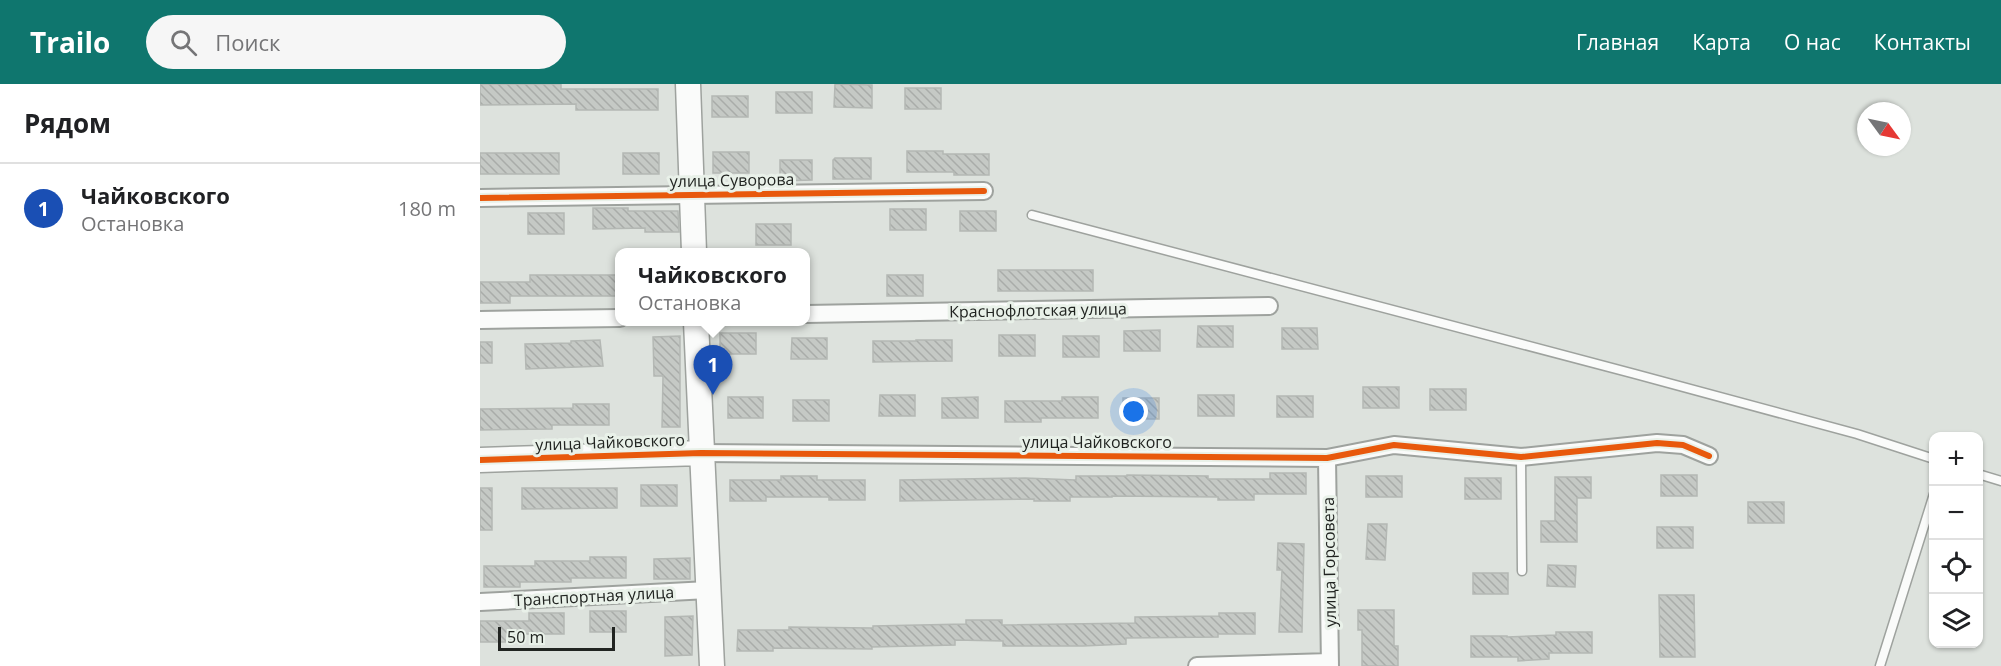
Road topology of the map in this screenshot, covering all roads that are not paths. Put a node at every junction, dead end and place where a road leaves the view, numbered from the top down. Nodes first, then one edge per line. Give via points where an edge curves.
1 (688, 84) edge
2 (984, 191) dead end
3 (692, 194) junction
4 (480, 198) edge
5 (1032, 215) dead end
6 (694, 248) edge
7 (1269, 306) dead end
8 (810, 314) edge
9 (615, 318) edge
10 (480, 320) edge
11 (696, 326) edge
12 (701, 453) junction
13 (1708, 456) dead end
14 (1521, 457) junction
15 (1929, 457) edge
16 (1327, 458) junction
17 (480, 460) edge
18 (1983, 476) edge
19 (2001, 481) edge
20 (1929, 510) edge
21 (1522, 571) dead end
22 (708, 590) junction
23 (480, 602) edge
24 (1330, 664) edge
25 (712, 666) edge
26 (1197, 666) edge
27 (1880, 666) edge

1 - 3 street
2 - 3 street, улица Суворова
3 - 4 street, улица Суворова
3 - 6 street
5 - 15 lane via 1735,401
7 - 8 street, Краснофлотская улица
9 - 10 street
11 - 12 street
12 - 16 street, улица Чайковского
12 - 17 street, улица Чайковского
12 - 22 street
13 - 14 street, улица Чайковского via 1683,445 1657,443
14 - 16 street, улица Чайковского via 1394,445
14 - 21 lane
16 - 24 street, улица Горсовета
18 - 19 lane
20 - 27 lane
22 - 23 street, Транспортная улица
22 - 25 street
24 - 26 street

